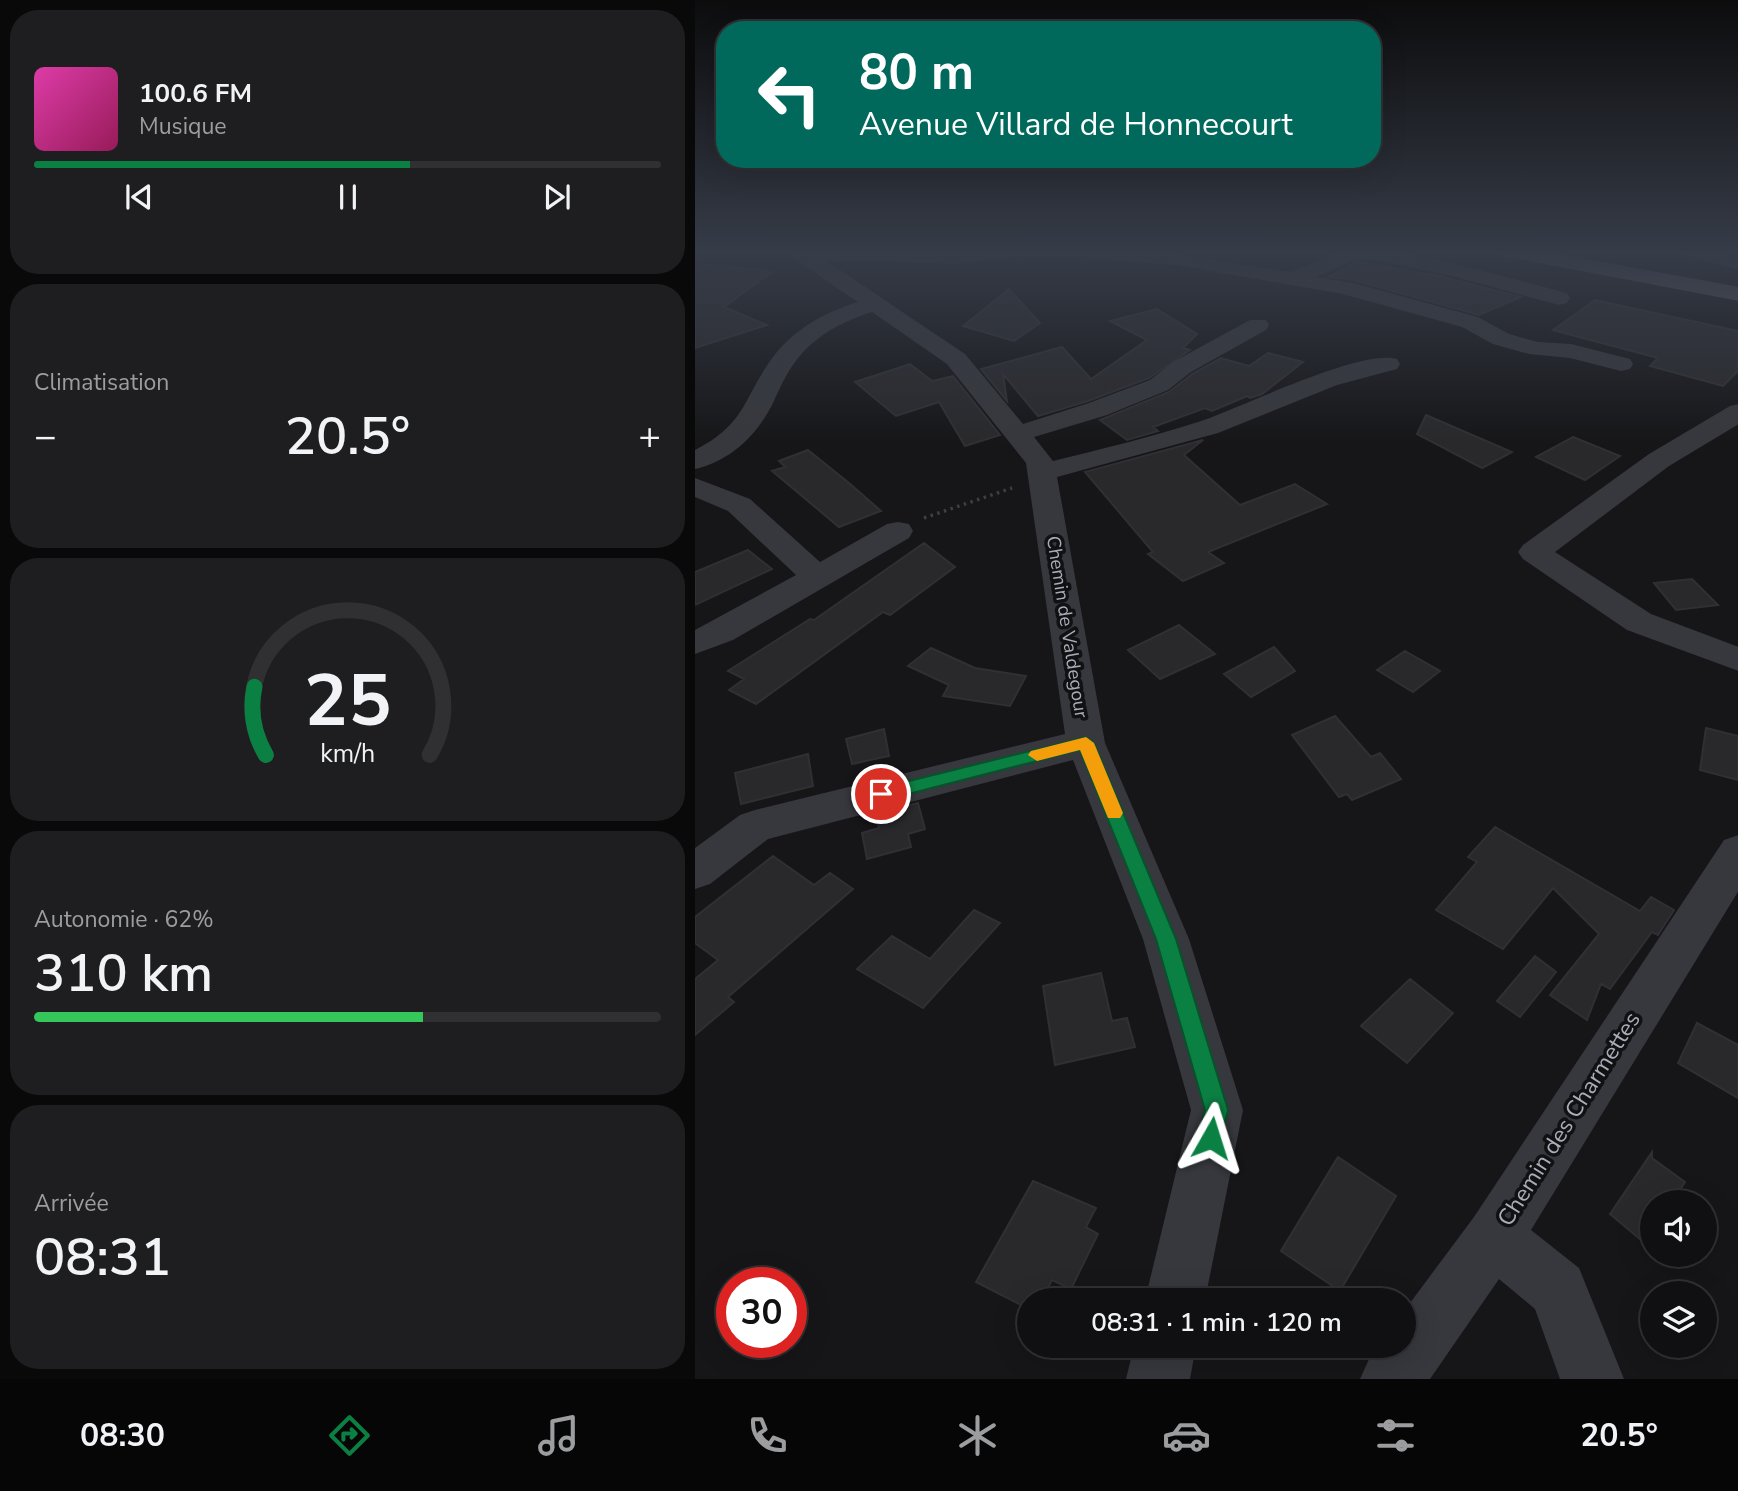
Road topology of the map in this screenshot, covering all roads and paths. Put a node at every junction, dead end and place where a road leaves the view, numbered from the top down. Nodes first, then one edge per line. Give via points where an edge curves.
1 (838, 315) edge
2 (893, 315) edge
3 (1446, 315) edge
4 (1258, 325) dead end
5 (1621, 363) dead end
6 (1388, 364) dead end
7 (1738, 412) edge
8 (1017, 434) junction
9 (695, 461) edge
10 (1042, 477) junction
11 (695, 487) edge
12 (898, 531) joint
13 (816, 577) junction
14 (695, 643) edge
15 (1738, 660) edge
16 (1086, 743) junction
17 (1738, 852) edge
18 (695, 872) edge
19 (1494, 1237) junction
20 (1178, 1288) edge
21 (1162, 1358) edge
22 (1158, 1379) edge
23 (1392, 1379) edge
24 (1592, 1379) edge

1 - 9 street via 808,334 783,360 744,428
2 - 8 street, Chemin de Valdegour via 956,359
3 - 5 street via 1533,331 1561,341 1571,351
4 - 8 street via 1159,385
6 - 10 street via 1355,369 1230,420
7 - 15 street via 1659,460 1534,552 1639,622
8 - 10 street, Chemin de Valdegour via 1040,462
10 - 12 path via 944,509
10 - 16 street, Chemin de Valdegour
11 - 13 street via 739,505
12 - 13 street
13 - 14 street
16 - 18 street via 755,826
16 - 20 street, Chemin de Valdegour via 1166,939 1217,1110
17 - 19 street, Chemin des Charmettes
19 - 23 street, Chemin des Charmettes
19 - 24 street via 1558,1289
21 - 22 street

